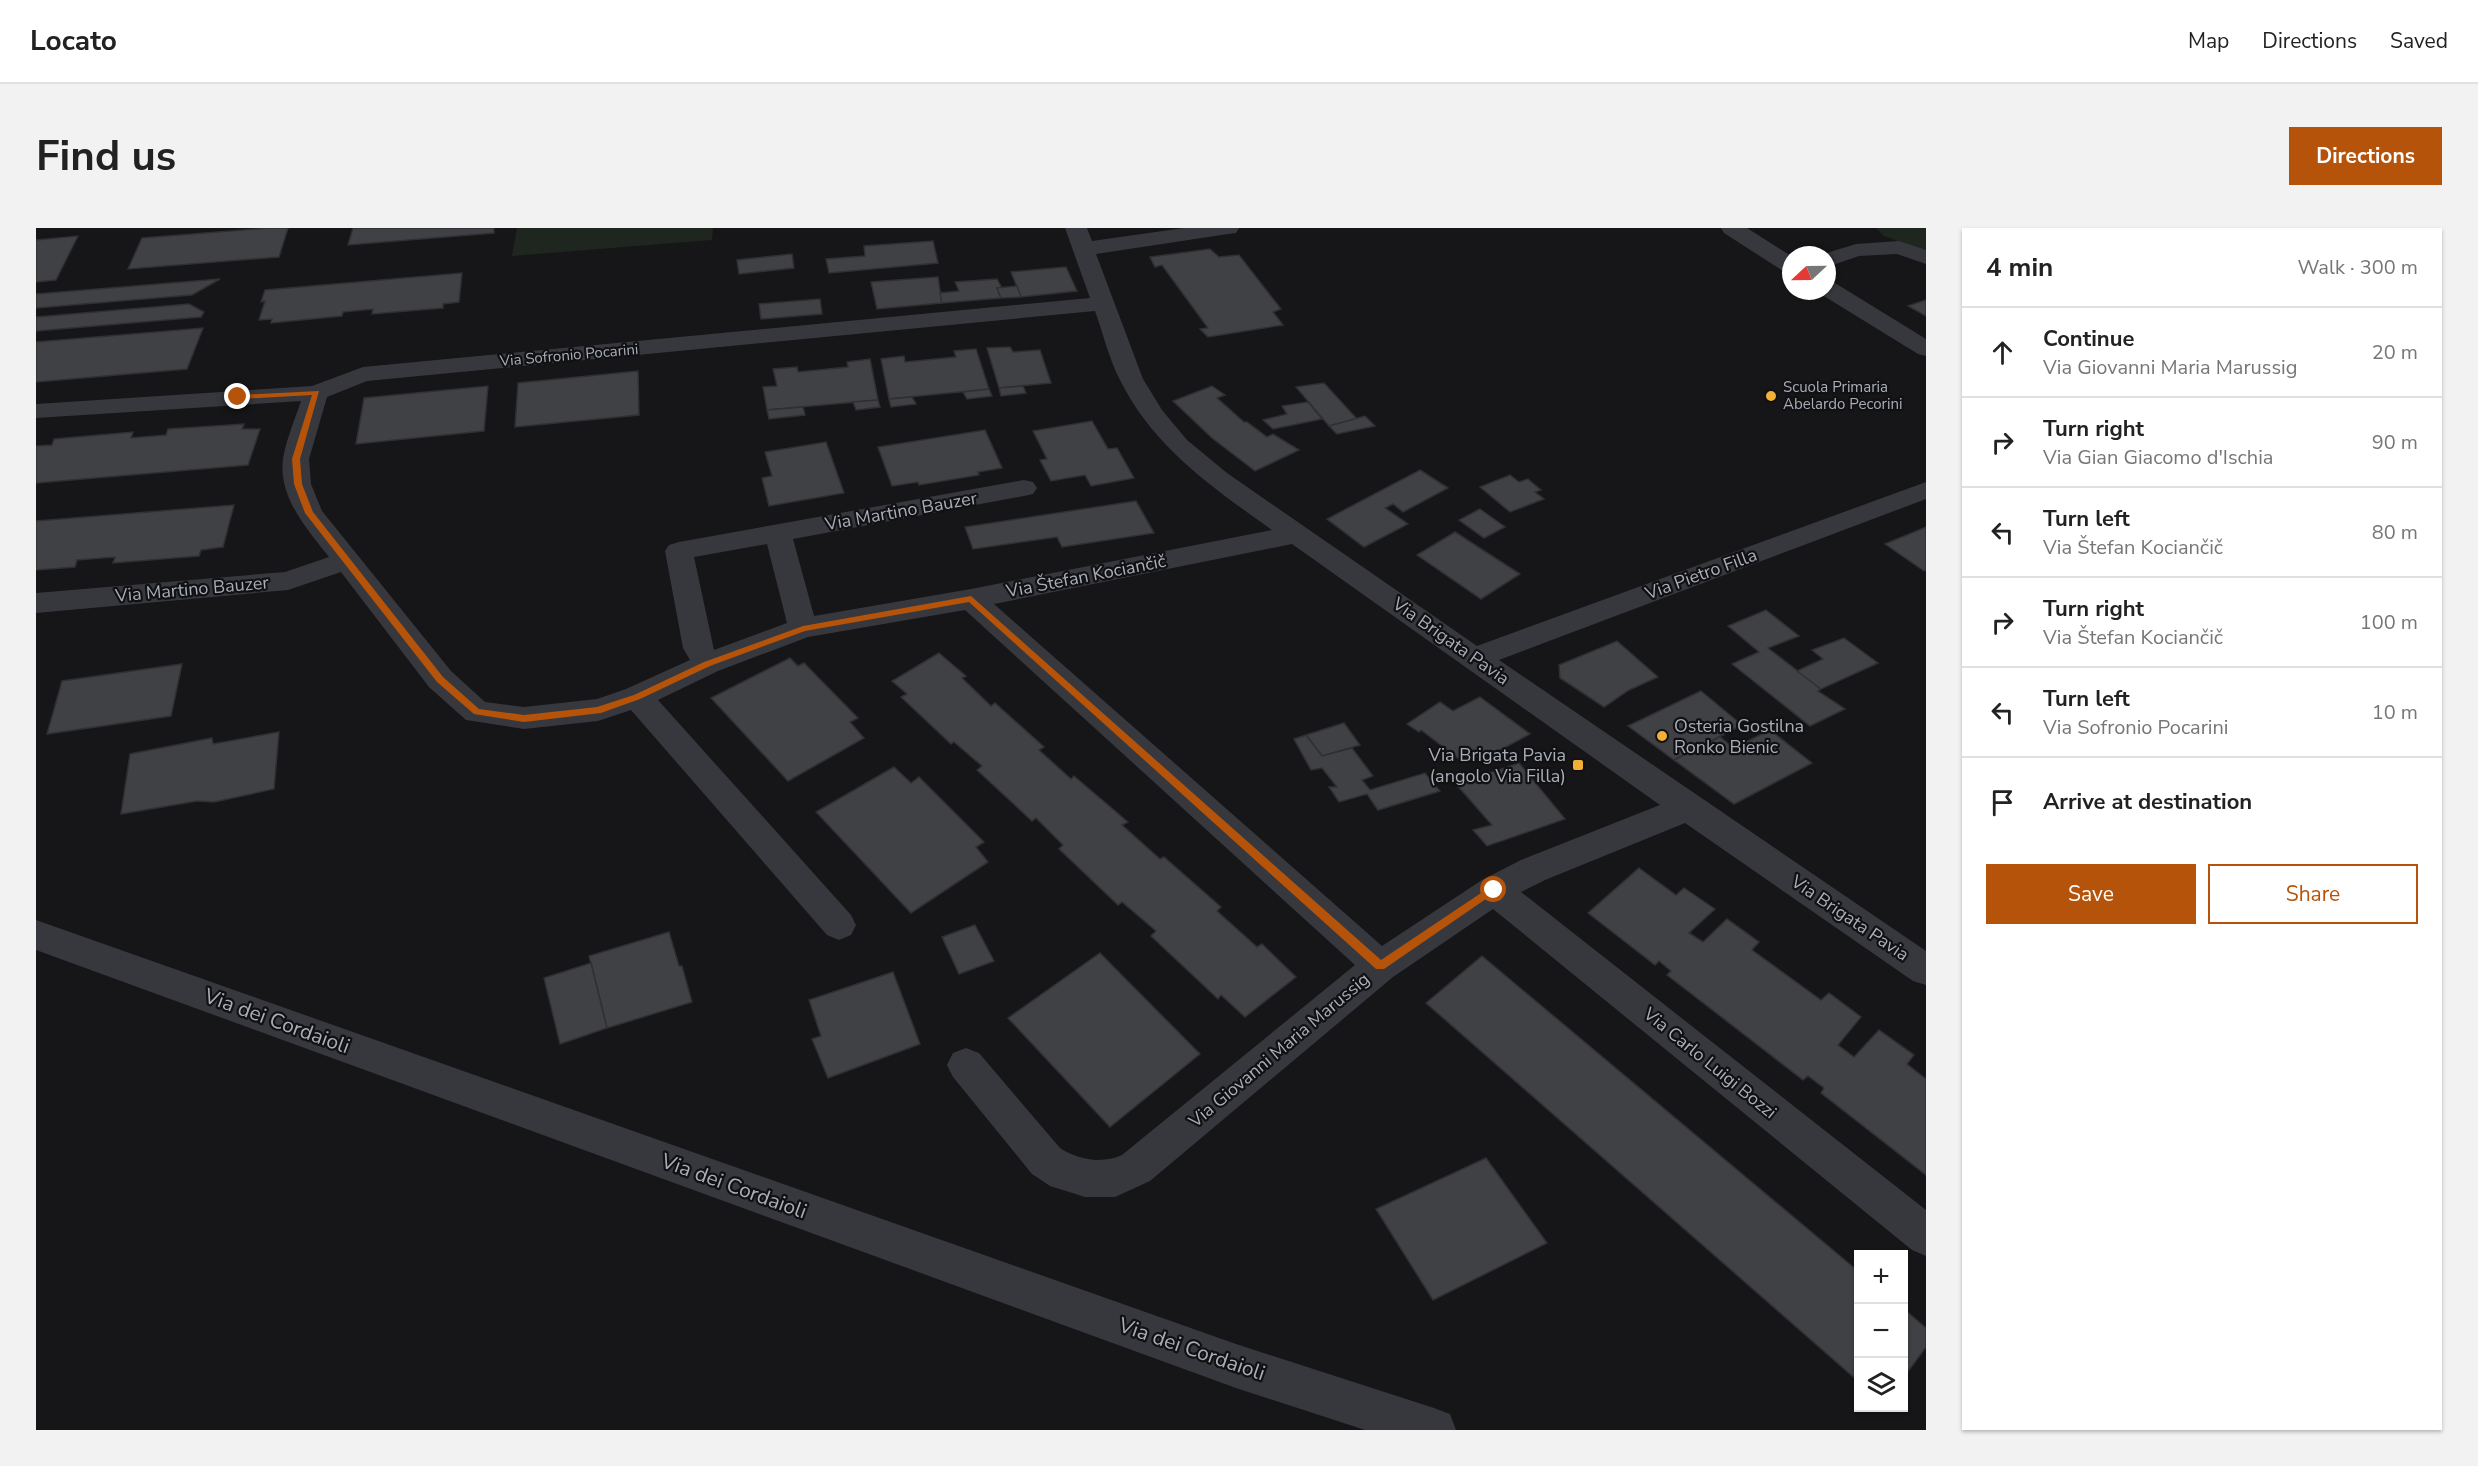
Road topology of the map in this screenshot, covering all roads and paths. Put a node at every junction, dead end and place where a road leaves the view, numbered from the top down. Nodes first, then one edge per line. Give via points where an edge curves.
1 (1228, 228) edge
2 (1731, 228) edge
3 (1080, 239) edge
4 (1836, 257) edge
5 (1926, 257) edge
6 (1782, 260) edge
7 (1836, 294) edge
8 (1105, 303) junction
9 (1926, 349) edge
10 (316, 393) junction
11 (36, 411) edge
12 (1024, 488) dead end
13 (1926, 490) edge
14 (778, 533) junction
15 (1296, 534) junction
16 (345, 561) junction
17 (971, 599) junction
18 (36, 603) edge
19 (803, 628) junction
20 (1475, 658) junction
21 (707, 664) junction
22 (637, 697) junction
23 (1688, 808) junction
24 (1494, 890) junction
25 (839, 925) dead end
26 (36, 935) edge
27 (1380, 966) junction
28 (1926, 970) edge
29 (966, 1065) dead end
30 (1926, 1236) edge
31 (1434, 1430) edge

1 - 3 street
2 - 6 street
3 - 8 street, Via Brigata Pavia
4 - 5 street via 1856,250 1899,247
7 - 9 street
8 - 10 street, Via Sofronio Pocarini via 363,374
8 - 15 street, Via Brigata Pavia via 1131,379 1152,414 1178,445 1218,480
10 - 11 street, Via Sofronio Pocarini
10 - 16 street, Via Štefan Kociančič via 296,459 298,484 309,513
12 - 14 street, Via Martino Bauzer
13 - 20 street, Via Pietro Filla
14 - 19 street
14 - 21 street, Via Martino Bauzer via 679,551 698,648
15 - 17 street, Via Štefan Kociančič
15 - 20 street, Via Brigata Pavia
16 - 18 street, Via Martino Bauzer via 288,581
16 - 22 street, Via Štefan Kociančič via 440,679 477,712 524,718 567,715
17 - 19 street, Via Štefan Kociančič
17 - 27 street
19 - 21 street, Via Štefan Kociančič
20 - 23 street, Via Brigata Pavia
21 - 22 street, Via Štefan Kociančič
22 - 25 street
23 - 24 street, Via Giovanni Maria Marussig via 1533,870
23 - 28 street, Via Brigata Pavia
24 - 27 street, Via Giovanni Maria Marussig
24 - 30 street, Via Carlo Luigi Bozzi
26 - 31 street, Via dei Cordaioli via 1224,1362
27 - 29 street, Via Giovanni Maria Marussig via 1136,1168 1115,1178 1064,1173 1046,1161

